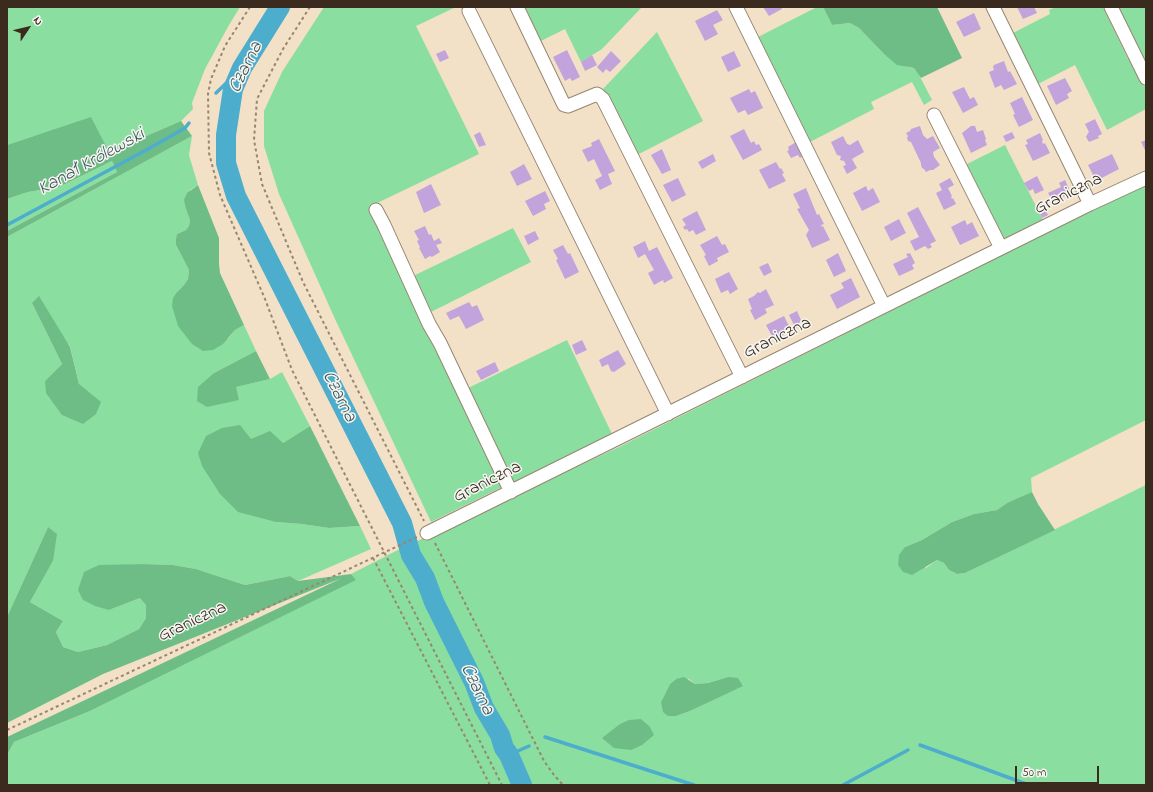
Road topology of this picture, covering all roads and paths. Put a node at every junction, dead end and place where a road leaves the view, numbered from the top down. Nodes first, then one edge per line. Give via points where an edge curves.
1 (250, 7) edge
2 (310, 7) edge
3 (517, 7) edge
4 (736, 7) edge
5 (993, 7) edge
6 (1111, 7) edge
7 (469, 11) dead end
8 (1146, 78) edge
9 (934, 115) dead end
10 (1146, 178) edge
11 (1090, 204) junction
12 (376, 210) dead end
13 (1002, 248) junction
14 (884, 306) junction
15 (742, 377) junction
16 (668, 414) junction
17 (512, 492) junction
18 (428, 532) junction
19 (384, 553) junction
20 (372, 558) junction
21 (7, 730) edge
22 (490, 785) edge
23 (502, 785) edge
24 (563, 785) edge

1 - 19 path via 225,46 211,79 208,94 209,153 220,195 265,299 292,370
2 - 18 path via 283,49 257,99 254,140 262,184 303,282
3 - 15 street via 564,105 568,106 597,94 603,99
4 - 14 street
5 - 11 street
6 - 8 street
7 - 16 street
9 - 13 street
10 - 11 street, Graniczna
11 - 13 street, Graniczna
12 - 17 street
13 - 14 street, Graniczna
14 - 15 street, Graniczna
15 - 16 street, Graniczna
16 - 17 street, Graniczna
17 - 18 street, Graniczna
18 - 19 path, Graniczna
18 - 24 path via 544,761
19 - 20 path, Graniczna
19 - 23 path
20 - 21 path, Graniczna
20 - 22 path

